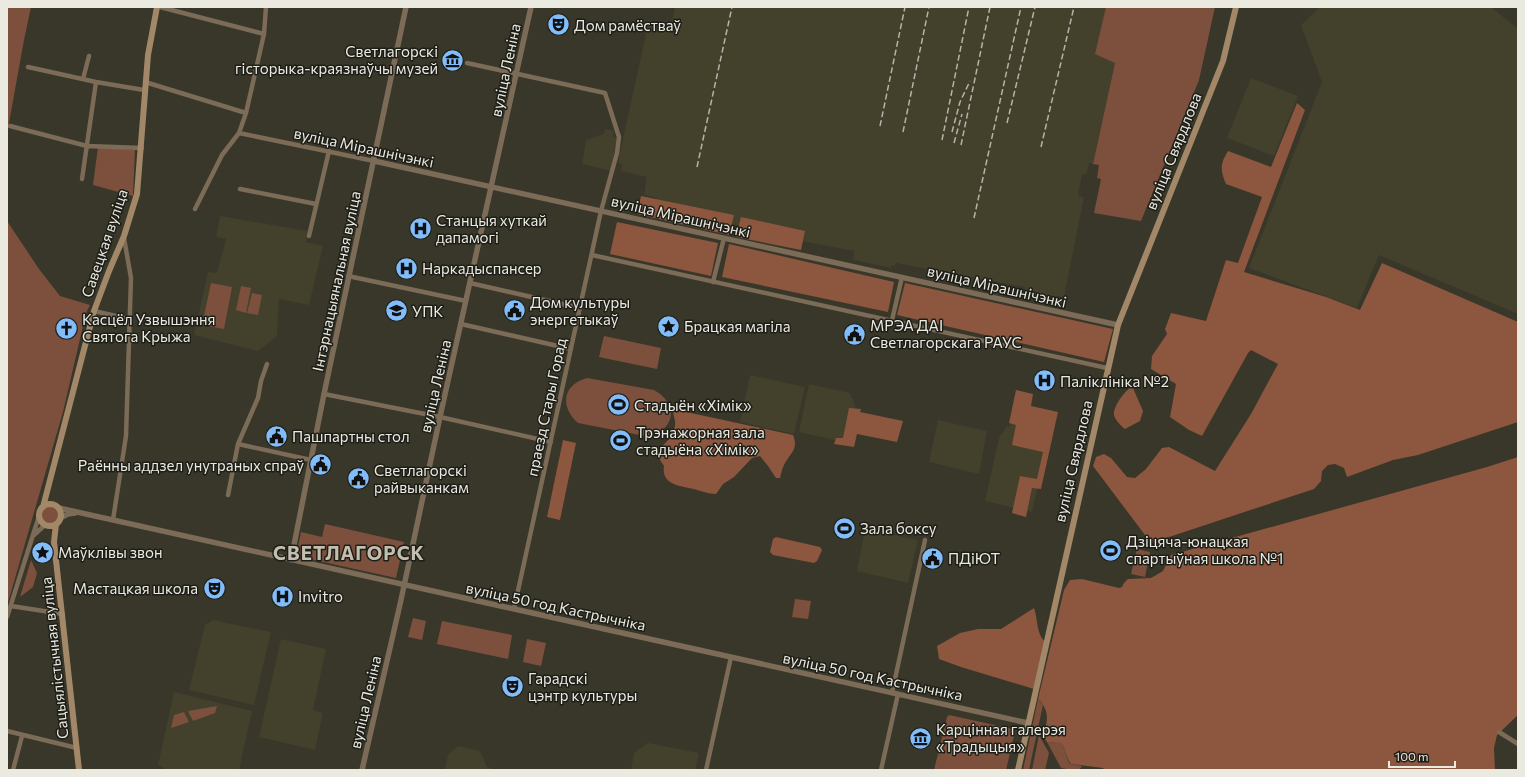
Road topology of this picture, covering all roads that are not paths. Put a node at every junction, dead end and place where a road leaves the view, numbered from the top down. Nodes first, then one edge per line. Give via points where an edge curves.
1 (159, 7) edge
2 (266, 7) edge
3 (406, 7) edge
4 (531, 7) edge
5 (1236, 7) edge
6 (264, 34) junction
7 (89, 56) dead end
8 (467, 62) dead end
9 (28, 67) dead end
10 (517, 74) junction
11 (83, 80) junction
12 (96, 82) junction
13 (145, 82) junction
14 (144, 90) junction
15 (246, 113) junction
16 (10, 126) dead end
17 (238, 133) junction
18 (87, 146) junction
19 (142, 148) junction
20 (329, 151) junction
21 (374, 160) junction
22 (82, 179) dead end
23 (492, 187) junction
24 (240, 189) dead end
25 (316, 204) junction
26 (195, 209) dead end
27 (601, 211) junction
28 (124, 236) junction
29 (309, 236) dead end
30 (724, 238) junction
31 (592, 256) junction
32 (348, 276) junction
33 (902, 277) junction
34 (713, 282) junction
35 (470, 283) junction
36 (466, 301) junction
37 (580, 308) junction
38 (94, 311) junction
39 (129, 319) junction
40 (892, 320) junction
41 (461, 324) junction
42 (1118, 325) junction
43 (571, 349) junction
44 (267, 364) dead end
45 (1107, 368) junction
46 (324, 394) junction
47 (440, 417) junction
48 (551, 442) junction
49 (238, 444) junction
50 (311, 460) junction
51 (49, 483) junction
52 (228, 495) dead end
53 (53, 504) junction
54 (43, 506) junction
55 (58, 508) junction
56 (79, 513) junction
57 (39, 516) junction
58 (60, 518) junction
59 (113, 520) junction
60 (56, 524) junction
61 (47, 525) junction
62 (32, 538) junction
63 (925, 540) dead end
64 (54, 542) junction
65 (291, 560) junction
66 (404, 585) junction
67 (11, 606) junction
68 (514, 609) junction
69 (62, 614) junction
70 (7, 618) edge
71 (732, 657) junction
72 (892, 692) junction
73 (898, 694) junction
74 (1028, 723) junction
75 (7, 731) edge
76 (1499, 732) dead end
77 (22, 736) junction
78 (1518, 744) edge
79 (77, 748) junction
80 (13, 770) edge
81 (79, 770) edge
82 (362, 770) edge
83 (706, 770) edge
84 (881, 770) edge
85 (1018, 770) edge

1 - 6 street
1 - 13 main road, Савецкая вуліца via 148,55
2 - 6 street
3 - 21 street, Інтэрнацыянальная вуліца
4 - 10 street, вуліца Леніна
5 - 42 main road, вуліца Свярдлова via 1223,61
6 - 15 street
7 - 11 street
8 - 10 street
9 - 11 street
10 - 23 street, вуліца Леніна
10 - 27 street, праезд Стары Горад via 605,93 619,137
11 - 12 street
12 - 14 street
12 - 18 street
13 - 14 main road, Савецкая вуліца
13 - 15 street
14 - 19 main road, Савецкая вуліца
15 - 17 street
16 - 18 street
17 - 20 street, вуліца Мірашнічэнкі
17 - 26 street via 222,155
18 - 19 street
18 - 22 street
19 - 28 main road, Савецкая вуліца via 137,194
20 - 21 street, вуліца Мірашнічэнкі
20 - 25 street
21 - 23 street, вуліца Мірашнічэнкі
21 - 32 street, Інтэрнацыянальная вуліца
23 - 27 street, вуліца Мірашнічэнкі
23 - 35 street, вуліца Леніна
24 - 25 street
25 - 29 street
27 - 30 street, вуліца Мірашнічэнкі
27 - 31 street, праезд Стары Горад
28 - 38 main road, Савецкая вуліца
28 - 39 street via 131,278
30 - 33 street, вуліца Мірашнічэнкі
30 - 34 street
31 - 34 street
31 - 37 street, праезд Стары Горад
32 - 36 street
32 - 46 street, Інтэрнацыянальная вуліца
33 - 40 street
33 - 42 street, вуліца Мірашнічэнкі
34 - 40 street
35 - 36 street, вуліца Леніна
35 - 37 street
36 - 41 street, вуліца Леніна
37 - 43 street, праезд Стары Горад
38 - 39 street
38 - 51 main road, Савецкая вуліца
39 - 59 street via 126,436
40 - 45 street
41 - 43 street
41 - 47 street, вуліца Леніна
42 - 45 main road, вуліца Свярдлова
43 - 48 street, праезд Стары Горад
44 - 49 street via 258,398
45 - 74 main road, вуліца Свярдлова
46 - 47 street
46 - 50 street, Інтэрнацыянальная вуліца
47 - 48 street
47 - 66 street, вуліца Леніна
48 - 68 street, праезд Стары Горад
49 - 50 street
49 - 52 street
50 - 65 street, Інтэрнацыянальная вуліца
51 - 53 main road, Савецкая вуліца via 49,494
51 - 54 main road, Савецкая вуліца
53 - 54 main road
53 - 55 main road
54 - 57 main road
55 - 56 street, вуліца 50 год Кастрычніка
55 - 58 main road
56 - 58 street, вуліца 50 год Кастрычніка
56 - 59 street, вуліца 50 год Кастрычніка
57 - 61 main road
57 - 62 street
58 - 60 main road
59 - 65 street, вуліца 50 год Кастрычніка
60 - 61 main road
60 - 64 main road, Сацыялістычная вуліца
61 - 62 street via 38,530
61 - 64 main road, Сацыялістычная вуліца
62 - 67 street
63 - 72 street
64 - 69 main road, Сацыялістычная вуліца
65 - 66 street, вуліца 50 год Кастрычніка
66 - 68 street, вуліца 50 год Кастрычніка
66 - 82 street, вуліца Леніна
67 - 69 street
67 - 70 street
68 - 71 street, вуліца 50 год Кастрычніка
69 - 79 main road, Сацыялістычная вуліца
71 - 72 street, вуліца 50 год Кастрычніка
71 - 83 street
72 - 73 street, вуліца 50 год Кастрычніка
73 - 74 street, вуліца 50 год Кастрычніка
73 - 84 street
74 - 85 main road, вуліца Свярдлова
75 - 77 street
76 - 78 street
77 - 79 street
77 - 80 street
79 - 81 main road, Сацыялістычная вуліца

